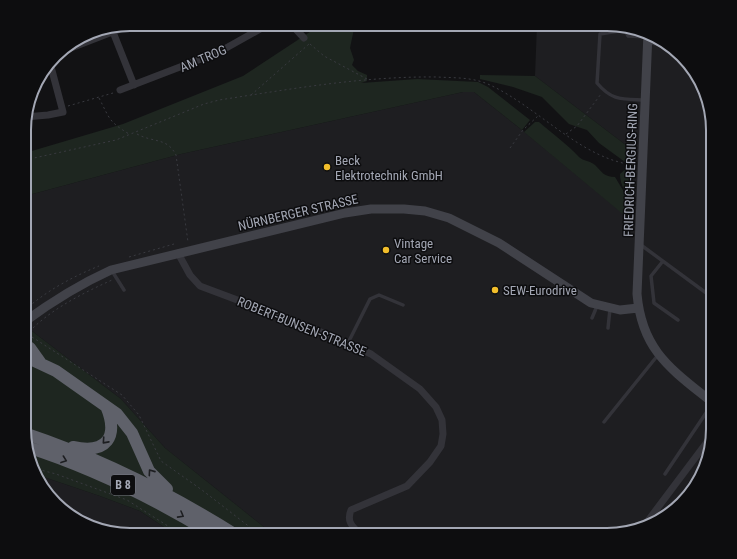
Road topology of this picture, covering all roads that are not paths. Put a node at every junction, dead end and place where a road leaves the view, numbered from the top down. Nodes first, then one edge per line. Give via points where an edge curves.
1 (256, 31) edge
2 (298, 31) edge
3 (616, 31) edge
4 (114, 32) edge
5 (112, 33) edge
6 (627, 33) edge
7 (639, 37) edge
8 (304, 38) dead end
9 (648, 40) edge
10 (80, 45) edge
11 (52, 70) edge
12 (134, 86) junction
13 (120, 90) road end
14 (646, 100) junction
15 (32, 116) edge
16 (640, 244) junction
17 (178, 253) junction
18 (663, 261) junction
19 (114, 274) junction
20 (124, 290) dead end
21 (706, 293) edge
22 (403, 305) dead end
23 (597, 306) junction
24 (610, 308) junction
25 (638, 308) junction
26 (31, 317) edge
27 (592, 318) dead end
28 (678, 320) dead end
29 (608, 328) dead end
30 (348, 343) junction
31 (31, 349) edge
32 (658, 355) junction
33 (31, 359) edge
34 (40, 362) junction
35 (706, 397) edge
36 (105, 405) junction
37 (706, 413) edge
38 (604, 422) dead end
39 (31, 435) edge
40 (48, 441) junction
41 (704, 448) edge
42 (33, 449) edge
43 (665, 474) dead end
44 (190, 507) junction
45 (651, 517) edge
46 (202, 528) edge
47 (224, 528) edge
48 (353, 528) edge

1 - 12 street, AM TROG via 219,52
2 - 8 street
3 - 14 lane via 600,34 597,82 603,91 614,99
4 - 12 street
5 - 10 street
6 - 7 lane via 628,36
9 - 14 street, FRIEDRICH-BERGIUS-RING
11 - 15 street via 63,112
12 - 13 street, AM TROG
14 - 16 street, FRIEDRICH-BERGIUS-RING
16 - 18 lane
16 - 25 street, FRIEDRICH-BERGIUS-RING
17 - 19 street, NÜRNBERGER STRASSE
17 - 23 street, NÜRNBERGER STRASSE via 361,210 383,208 425,211 467,226 493,240
17 - 30 street, ROBERT-BUNSEN-STRASSE via 190,275 200,286
18 - 21 lane
18 - 28 lane via 651,276 654,303
19 - 20 lane
19 - 26 street, NÜRNBERGER STRASSE via 81,283
22 - 30 lane via 379,295 370,299
23 - 24 street, NÜRNBERGER STRASSE
23 - 27 lane
24 - 25 street, NÜRNBERGER STRASSE
24 - 29 lane
25 - 32 street via 648,338
30 - 48 street, ROBERT-BUNSEN-STRASSE via 371,354 420,389 436,407 442,420 441,446 418,476 407,486 351,510 350,525
31 - 34 highway
32 - 35 street via 674,372
32 - 38 lane
33 - 34 highway
34 - 36 highway
36 -> 40 highway via 111,418 108,441 100,446 84,449
44 -> 36 highway via 156,480 146,465 132,433
37 - 43 lane
39 - 40 highway, B 8
40 - 44 highway, B 8 via 124,473
41 - 45 street
42 -> 46 highway, B 8 via 120,484 158,502
44 - 47 highway, B 8

